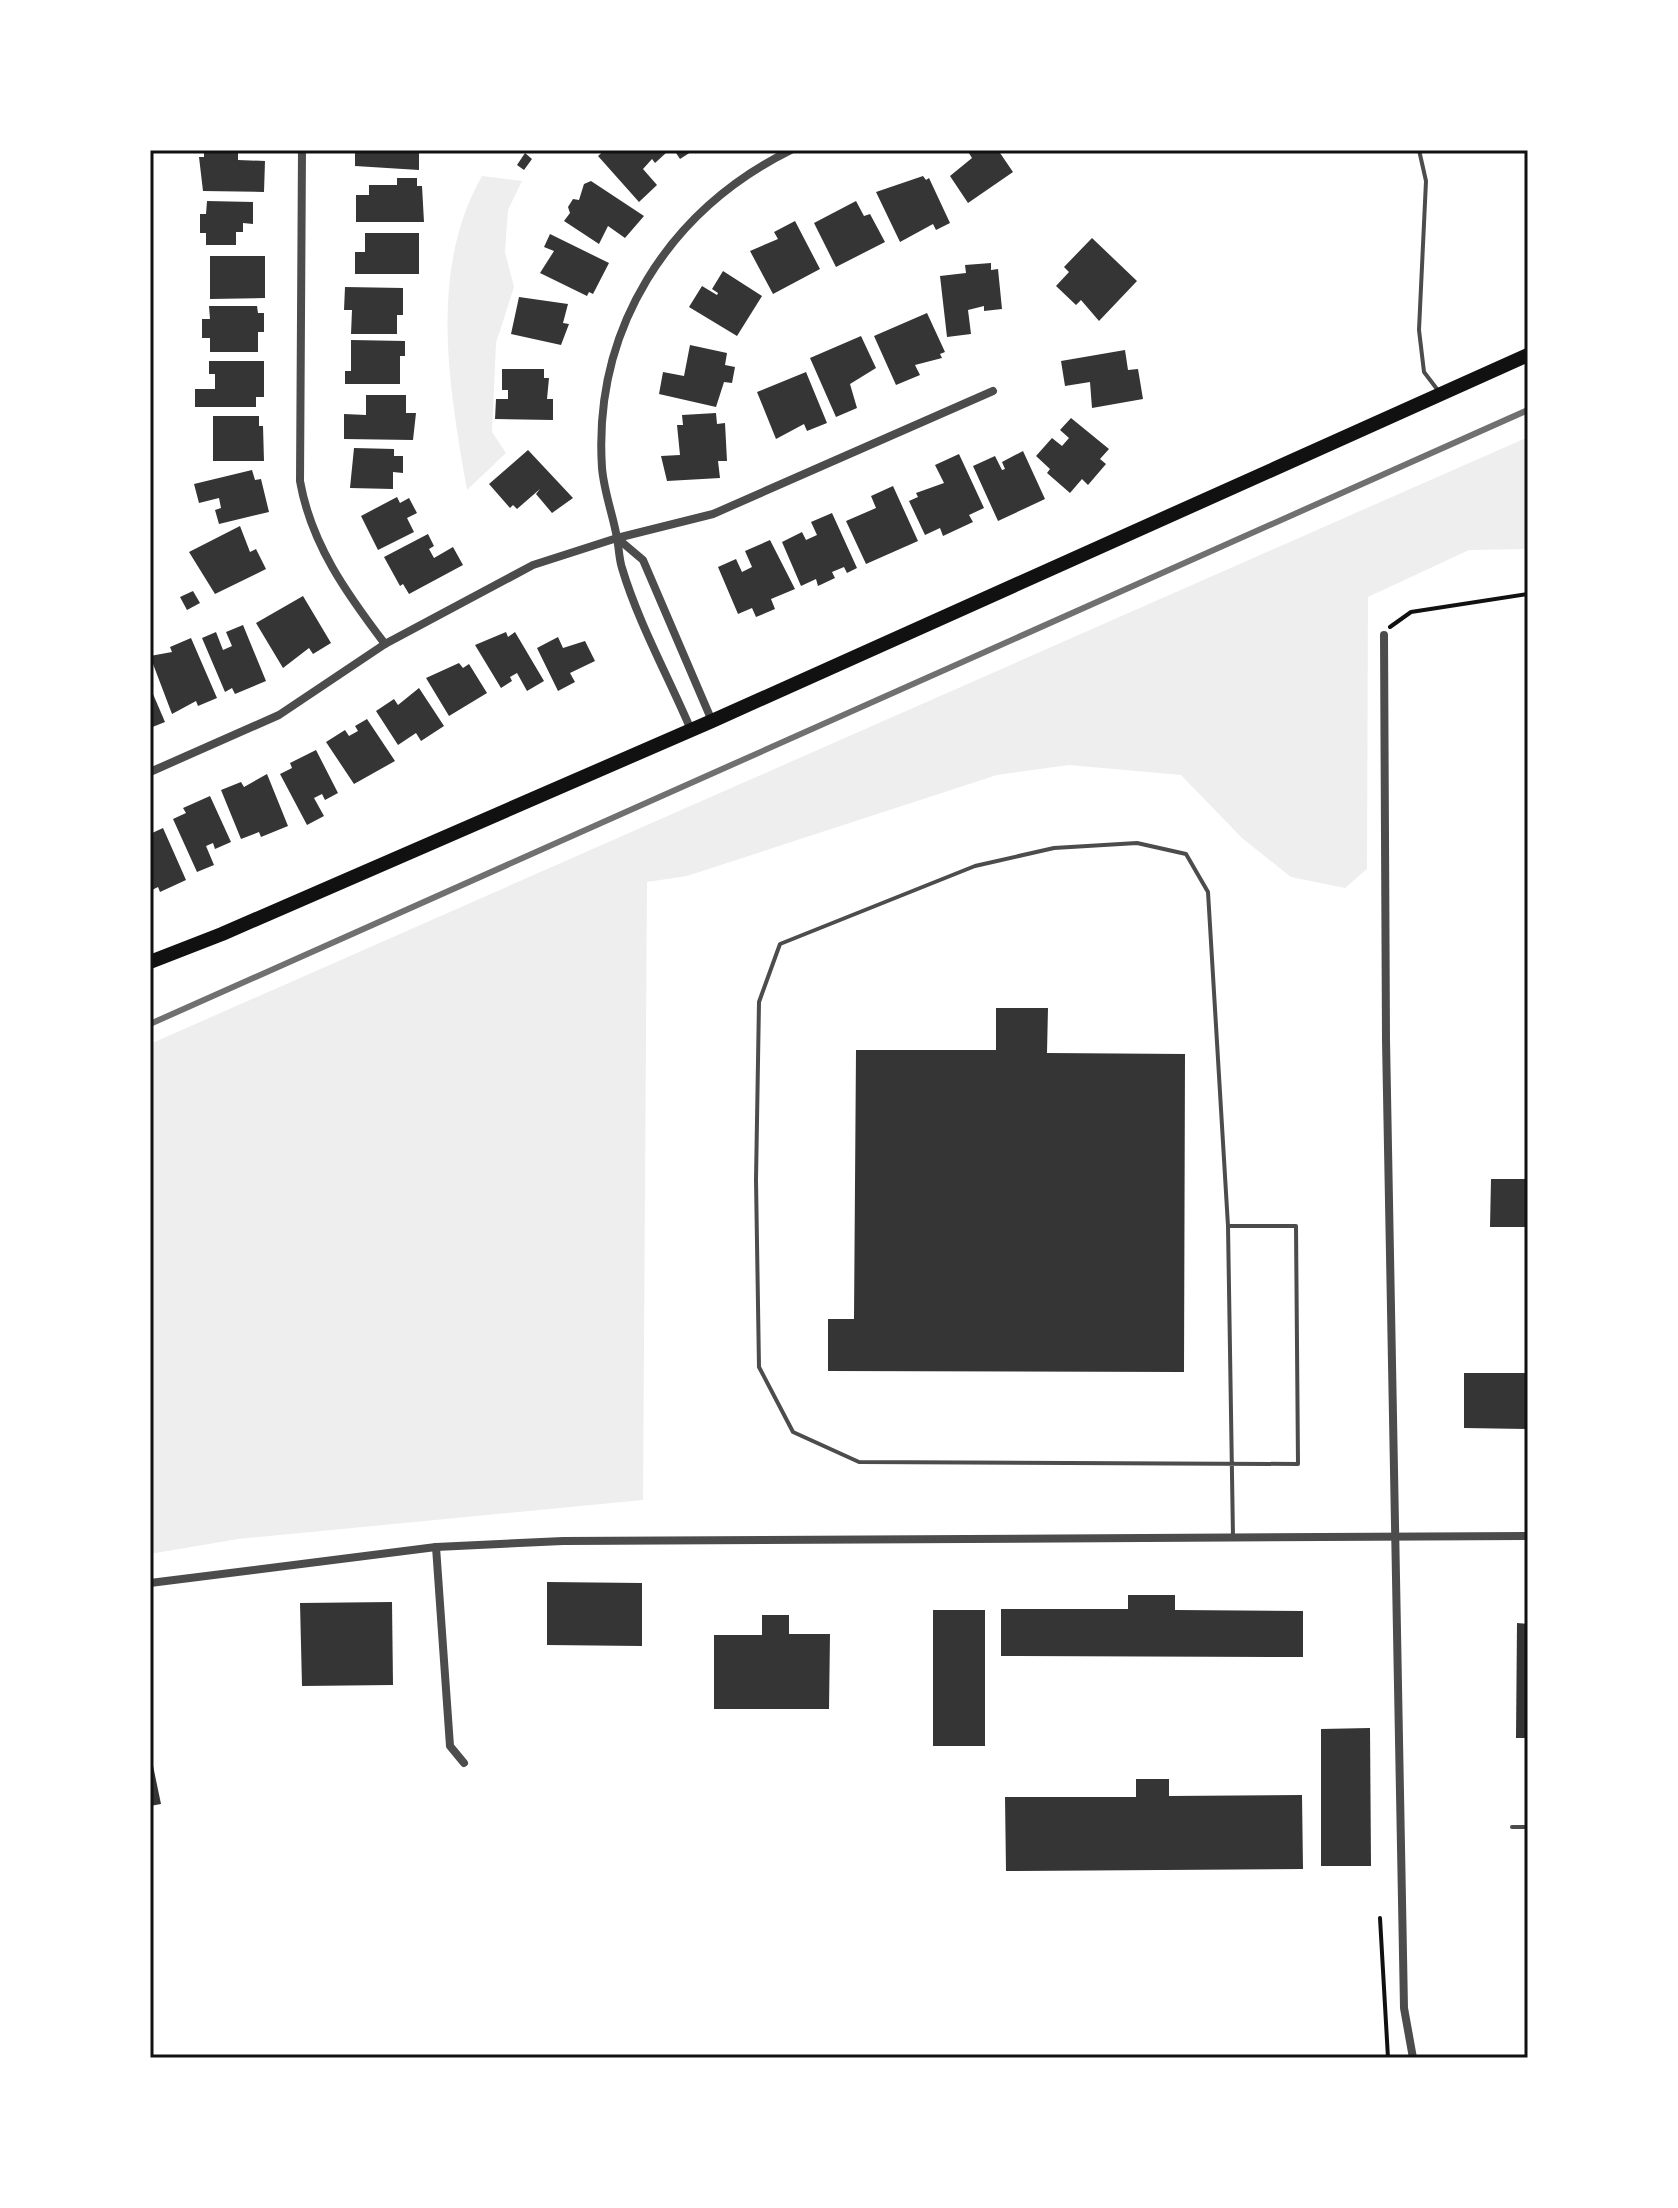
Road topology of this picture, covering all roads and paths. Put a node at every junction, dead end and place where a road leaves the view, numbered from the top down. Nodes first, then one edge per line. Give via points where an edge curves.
1 (302, 150) edge
2 (791, 150) edge
3 (1419, 150) edge
4 (1528, 355) edge
5 (993, 391) dead end
6 (1441, 394) junction
7 (617, 538) junction
8 (1528, 594) edge
9 (1384, 635) joint
10 (385, 644) junction
11 (712, 721) junction
12 (691, 730) junction
13 (150, 772) edge
14 (150, 962) edge
15 (1228, 1226) junction
16 (1233, 1464) junction
17 (1528, 1536) edge
18 (1233, 1539) junction
19 (1395, 1539) junction
20 (436, 1547) junction
21 (150, 1583) edge
22 (464, 1763) dead end
23 (1512, 1827) dead end
24 (1528, 1827) edge
25 (1380, 1918) dead end
26 (1388, 2058) edge
27 (1413, 2058) edge

1 - 10 street via 300,481 306,517 319,546
2 - 7 street via 747,174 683,228 646,277 623,324 607,378 601,431 602,470
3 - 6 lane via 1426,181 1419,330 1424,372
4 - 6 main road
5 - 7 street via 713,514
6 - 11 main road
7 - 10 street via 533,565
7 - 11 street via 643,560
7 - 12 street via 622,568
8 - 9 path via 1411,612
9 - 19 street
10 - 13 street via 279,715
11 - 12 main road
12 - 14 main road
15 - 16 lane
15 - 16 lane via 1296,1226 1298,1464
15 - 16 lane via 1208,892 1186,854 1137,843 1054,848 975,866 780,944 759,1002 759,1367 793,1432 859,1462
16 - 18 lane
17 - 19 street
18 - 19 street
18 - 20 street via 563,1541
19 - 27 street via 1404,2008
20 - 21 street
20 - 22 street via 450,1746
23 - 24 lane
25 - 26 path

